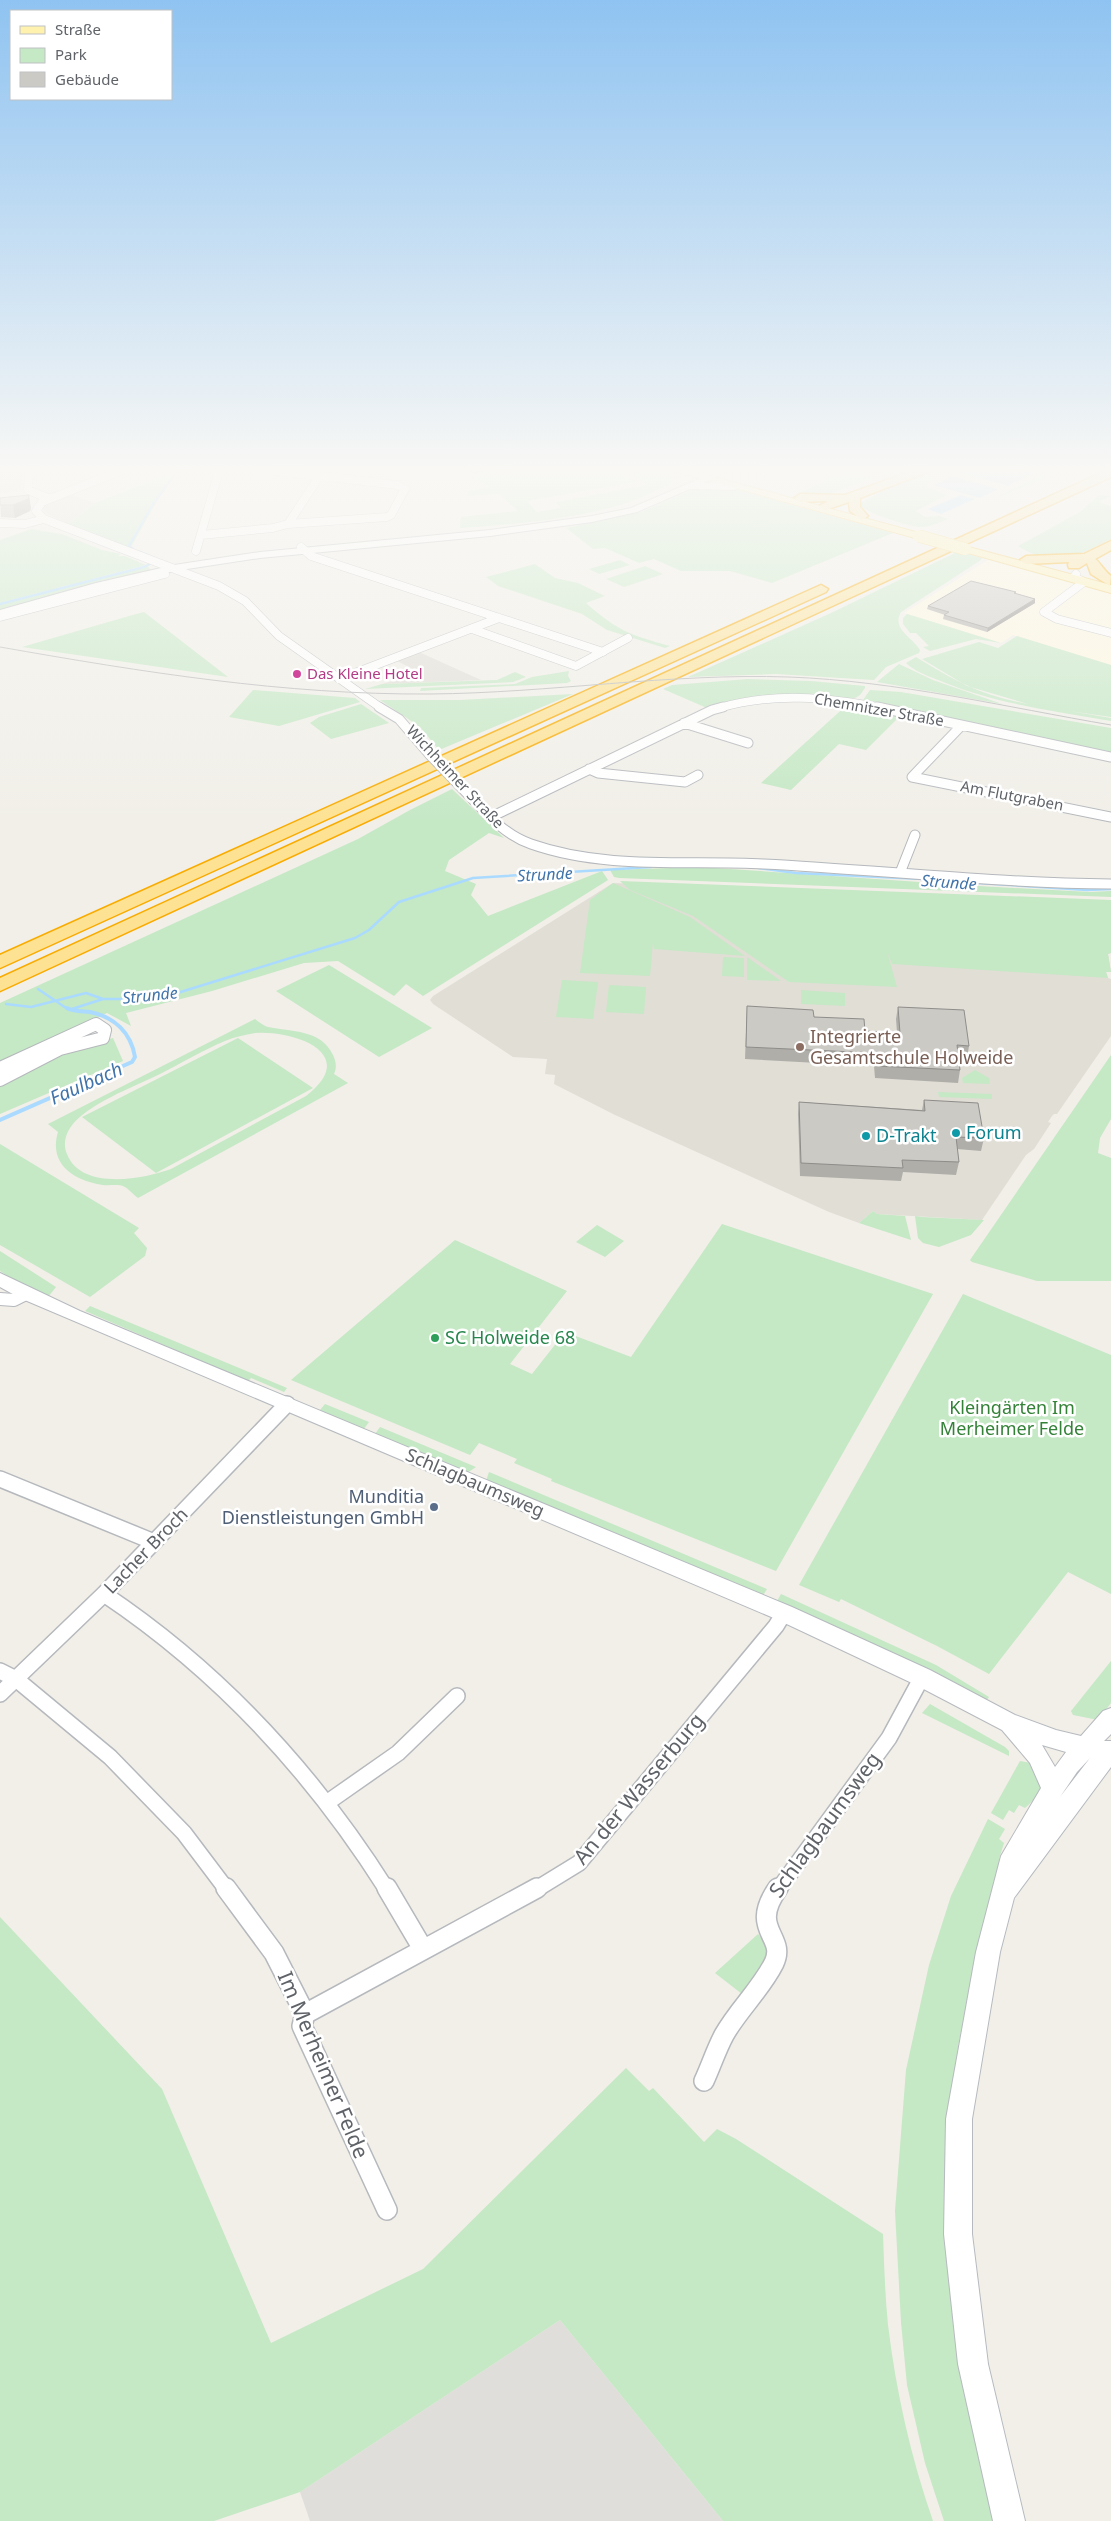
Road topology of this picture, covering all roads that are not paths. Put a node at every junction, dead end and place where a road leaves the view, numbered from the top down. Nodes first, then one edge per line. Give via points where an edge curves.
1 (93, 589) edge
2 (96, 589) edge
3 (222, 589) edge
4 (410, 589) edge
5 (823, 589) edge
6 (861, 589) edge
7 (1068, 589) edge
8 (1068, 589) edge
9 (1066, 596) junction
10 (0, 613) edge
11 (0, 617) edge
12 (499, 618) junction
13 (472, 629) junction
14 (1111, 634) edge
15 (628, 638) dead end
16 (602, 652) junction
17 (339, 679) junction
18 (684, 723) junction
19 (961, 726) junction
20 (748, 743) dead end
21 (1111, 757) edge
22 (589, 769) junction
23 (698, 775) dead end
24 (912, 777) junction
25 (685, 782) junction
26 (907, 785) dead end
27 (675, 787) dead end
28 (491, 817) junction
29 (1111, 817) edge
30 (915, 835) dead end
31 (900, 873) junction
32 (1111, 884) edge
33 (0, 962) edge
34 (0, 985) edge
35 (0, 1068) edge
36 (0, 1080) edge
37 (0, 1280) edge
38 (26, 1294) junction
39 (0, 1299) edge
40 (287, 1404) junction
41 (0, 1479) edge
42 (154, 1542) junction
43 (104, 1594) junction
44 (784, 1614) junction
45 (0, 1671) edge
46 (922, 1677) junction
47 (16, 1679) junction
48 (0, 1694) edge
49 (457, 1696) dead end
50 (1111, 1718) edge
51 (1007, 1722) junction
52 (1086, 1747) junction
53 (1111, 1752) edge
54 (1053, 1789) junction
55 (328, 1802) junction
56 (1003, 1897) junction
57 (423, 1949) junction
58 (305, 2014) junction
59 (704, 2081) dead end
60 (387, 2210) dead end
61 (1009, 2521) edge

1 - 10 main road
2 - 11 street
3 - 17 street, Wichheimer Straße via 235,594 279,636
4 - 12 street
5 - 33 highway
6 - 34 highway
7 - 9 street
8 - 9 street
9 - 14 street via 1044,612
12 - 13 street
12 - 16 street
13 - 16 street via 576,666
13 - 17 street
15 - 16 street
17 - 28 street, Wichheimer Straße, bridge via 399,719
18 - 19 street, Chemnitzer Straße via 737,702 790,696 833,699
18 - 20 street
18 - 22 street, Chemnitzer Straße
19 - 21 street, Chemnitzer Straße
19 - 24 street
22 - 25 street via 598,773
22 - 28 street, Chemnitzer Straße
23 - 25 street
24 - 26 street
24 - 29 street, Am Flutgraben
25 - 27 street
28 - 31 street, Wichheimer Straße via 514,837 551,850 607,862 738,863
30 - 31 street
31 - 32 street, Wichheimer Straße
35 - 36 street via 96,1024 105,1030 103,1038 60,1049
37 - 38 main road, Schlagbaumsweg
38 - 39 street via 18,1300
38 - 40 main road, Schlagbaumsweg
40 - 42 street, Lacher Broch
40 - 44 main road, Schlagbaumsweg
41 - 42 street
42 - 43 street, Lacher Broch
43 - 47 street, Lacher Broch
43 - 55 street via 225,1689 282,1746
44 - 46 main road, Schlagbaumsweg
44 - 57 street, An der Wasserburg via 585,1858 564,1874
45 - 47 street, Im Merheimer Felde
46 - 51 main road, Schlagbaumsweg
46 - 59 street, Schlagbaumsweg via 888,1738 770,1900 765,1913 767,1927 776,1943 775,1962 724,2036
47 - 48 street, Lacher Broch
47 - 58 street, Im Merheimer Felde via 110,1757 184,1833 274,1953
49 - 55 street via 398,1753
50 - 52 main road
51 - 52 main road, Schlagbaumsweg
51 - 54 main road via 1039,1757
52 - 53 main road, Schlagbaumsweg
52 - 54 main road
53 - 56 main road via 1093,1771
54 - 56 main road via 1014,1856
55 - 57 street via 387,1886
56 - 61 main road via 984,1970 959,2119 958,2234 973,2364
57 - 58 street, An der Wasserburg
58 - 60 street, Im Merheimer Felde via 302,2026

